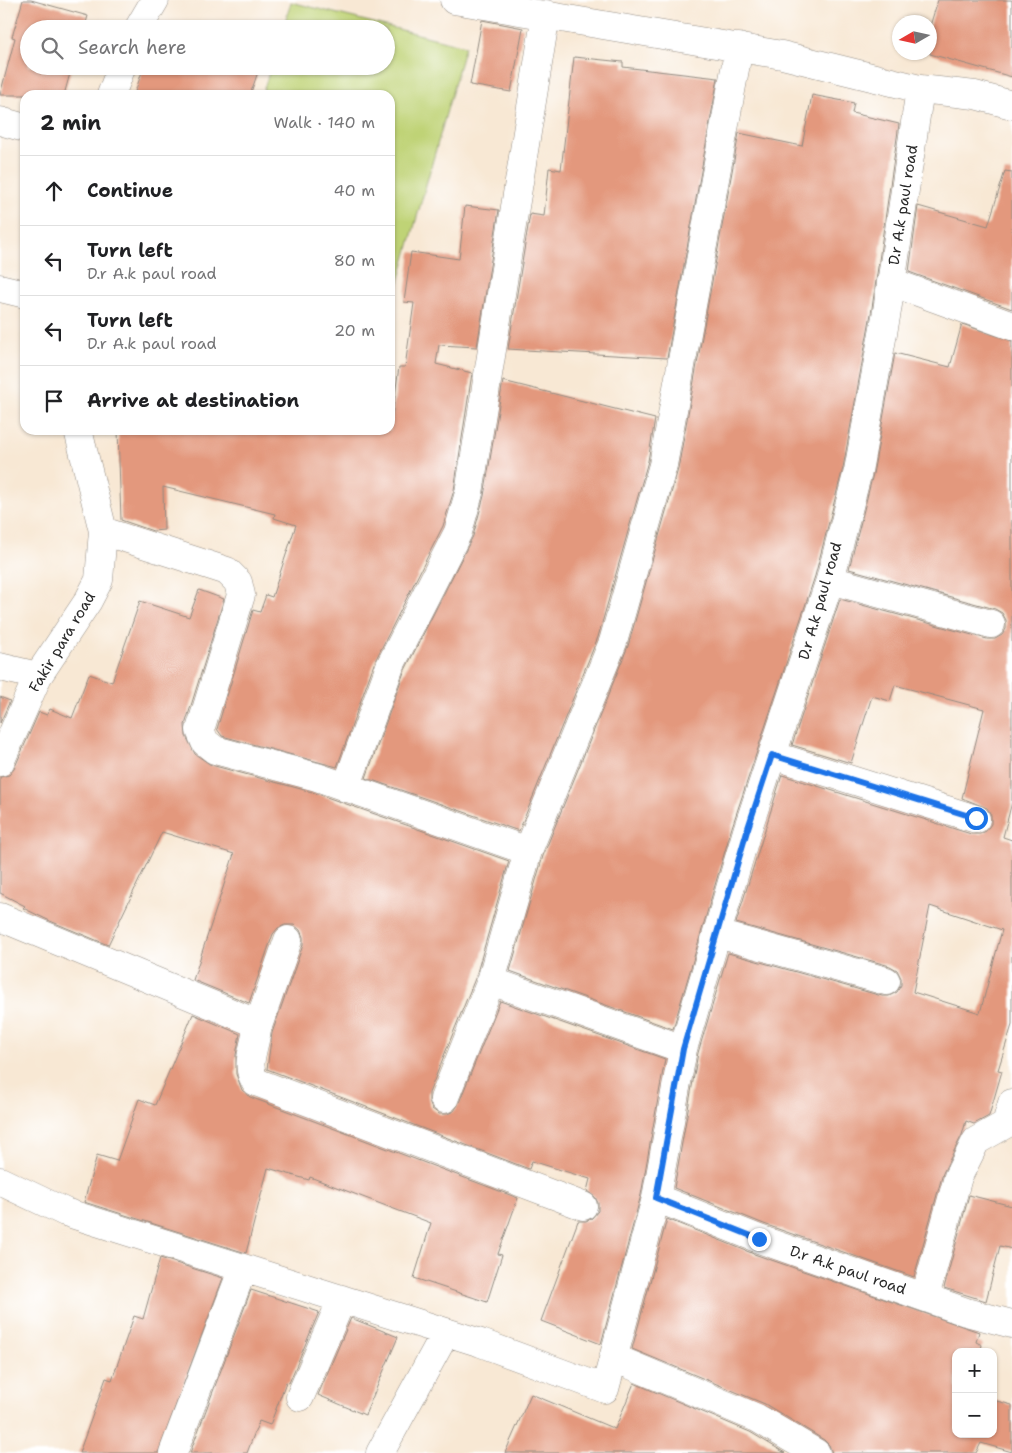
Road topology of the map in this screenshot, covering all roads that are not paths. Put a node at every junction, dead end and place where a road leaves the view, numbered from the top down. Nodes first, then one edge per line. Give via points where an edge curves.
1 (155, 0) edge
2 (454, 0) edge
3 (546, 14) junction
4 (143, 20) edge
5 (739, 47) junction
6 (119, 75) edge
7 (920, 89) junction
8 (113, 90) edge
9 (1012, 105) edge
10 (0, 122) edge
11 (20, 127) edge
12 (891, 282) junction
13 (0, 288) edge
14 (20, 293) edge
15 (1012, 326) edge
16 (79, 435) edge
17 (103, 530) junction
18 (830, 580) junction
19 (991, 624) dead end
20 (0, 666) edge
21 (38, 676) junction
22 (772, 755) junction
23 (0, 762) edge
24 (346, 788) junction
25 (976, 818) dead end
26 (528, 851) junction
27 (0, 917) edge
28 (718, 934) junction
29 (288, 940) dead end
30 (491, 981) junction
31 (886, 981) dead end
32 (257, 1029) junction
33 (683, 1049) junction
34 (444, 1099) dead end
35 (1010, 1117) edge
36 (0, 1181) edge
37 (656, 1198) junction
38 (583, 1206) dead end
39 (243, 1268) junction
40 (925, 1297) junction
41 (342, 1300) junction
42 (1012, 1324) edge
43 (446, 1332) junction
44 (614, 1358) junction
45 (300, 1397) dead end
46 (173, 1453) edge
47 (380, 1453) edge
48 (816, 1453) edge

1 - 4 street
2 - 3 street
3 - 5 street
3 - 24 street via 469,493 458,532 390,666
5 - 7 street via 782,54
5 - 26 street via 663,465 613,642
6 - 8 street
7 - 9 street via 975,95
7 - 12 street, D.r A.k paul road
10 - 11 street
12 - 15 street
12 - 18 street, D.r A.k paul road via 858,471
13 - 14 street
16 - 17 street, Fakir para road
17 - 21 street, Fakir para road via 99,580
17 - 24 street via 227,571 238,582 241,595 200,730 205,742 215,750
18 - 19 street
18 - 22 street, D.r A.k paul road
20 - 21 street
21 - 23 street, Fakir para road
22 - 25 street
22 - 28 street, D.r A.k paul road
24 - 26 street
26 - 30 street
27 - 32 street via 243,1016
28 - 31 street
28 - 33 street, D.r A.k paul road
29 - 32 street
30 - 33 street
30 - 34 street
32 - 38 street via 250,1062 250,1074 256,1082
33 - 37 street, D.r A.k paul road
35 - 40 street via 976,1140 958,1177
36 - 39 street via 65,1212
37 - 40 street, D.r A.k paul road via 759,1239
37 - 44 street
39 - 41 street
39 - 46 street
40 - 42 street, D.r A.k paul road
41 - 43 street
41 - 45 street
43 - 44 street via 606,1389
43 - 47 street
44 - 48 street via 757,1418

